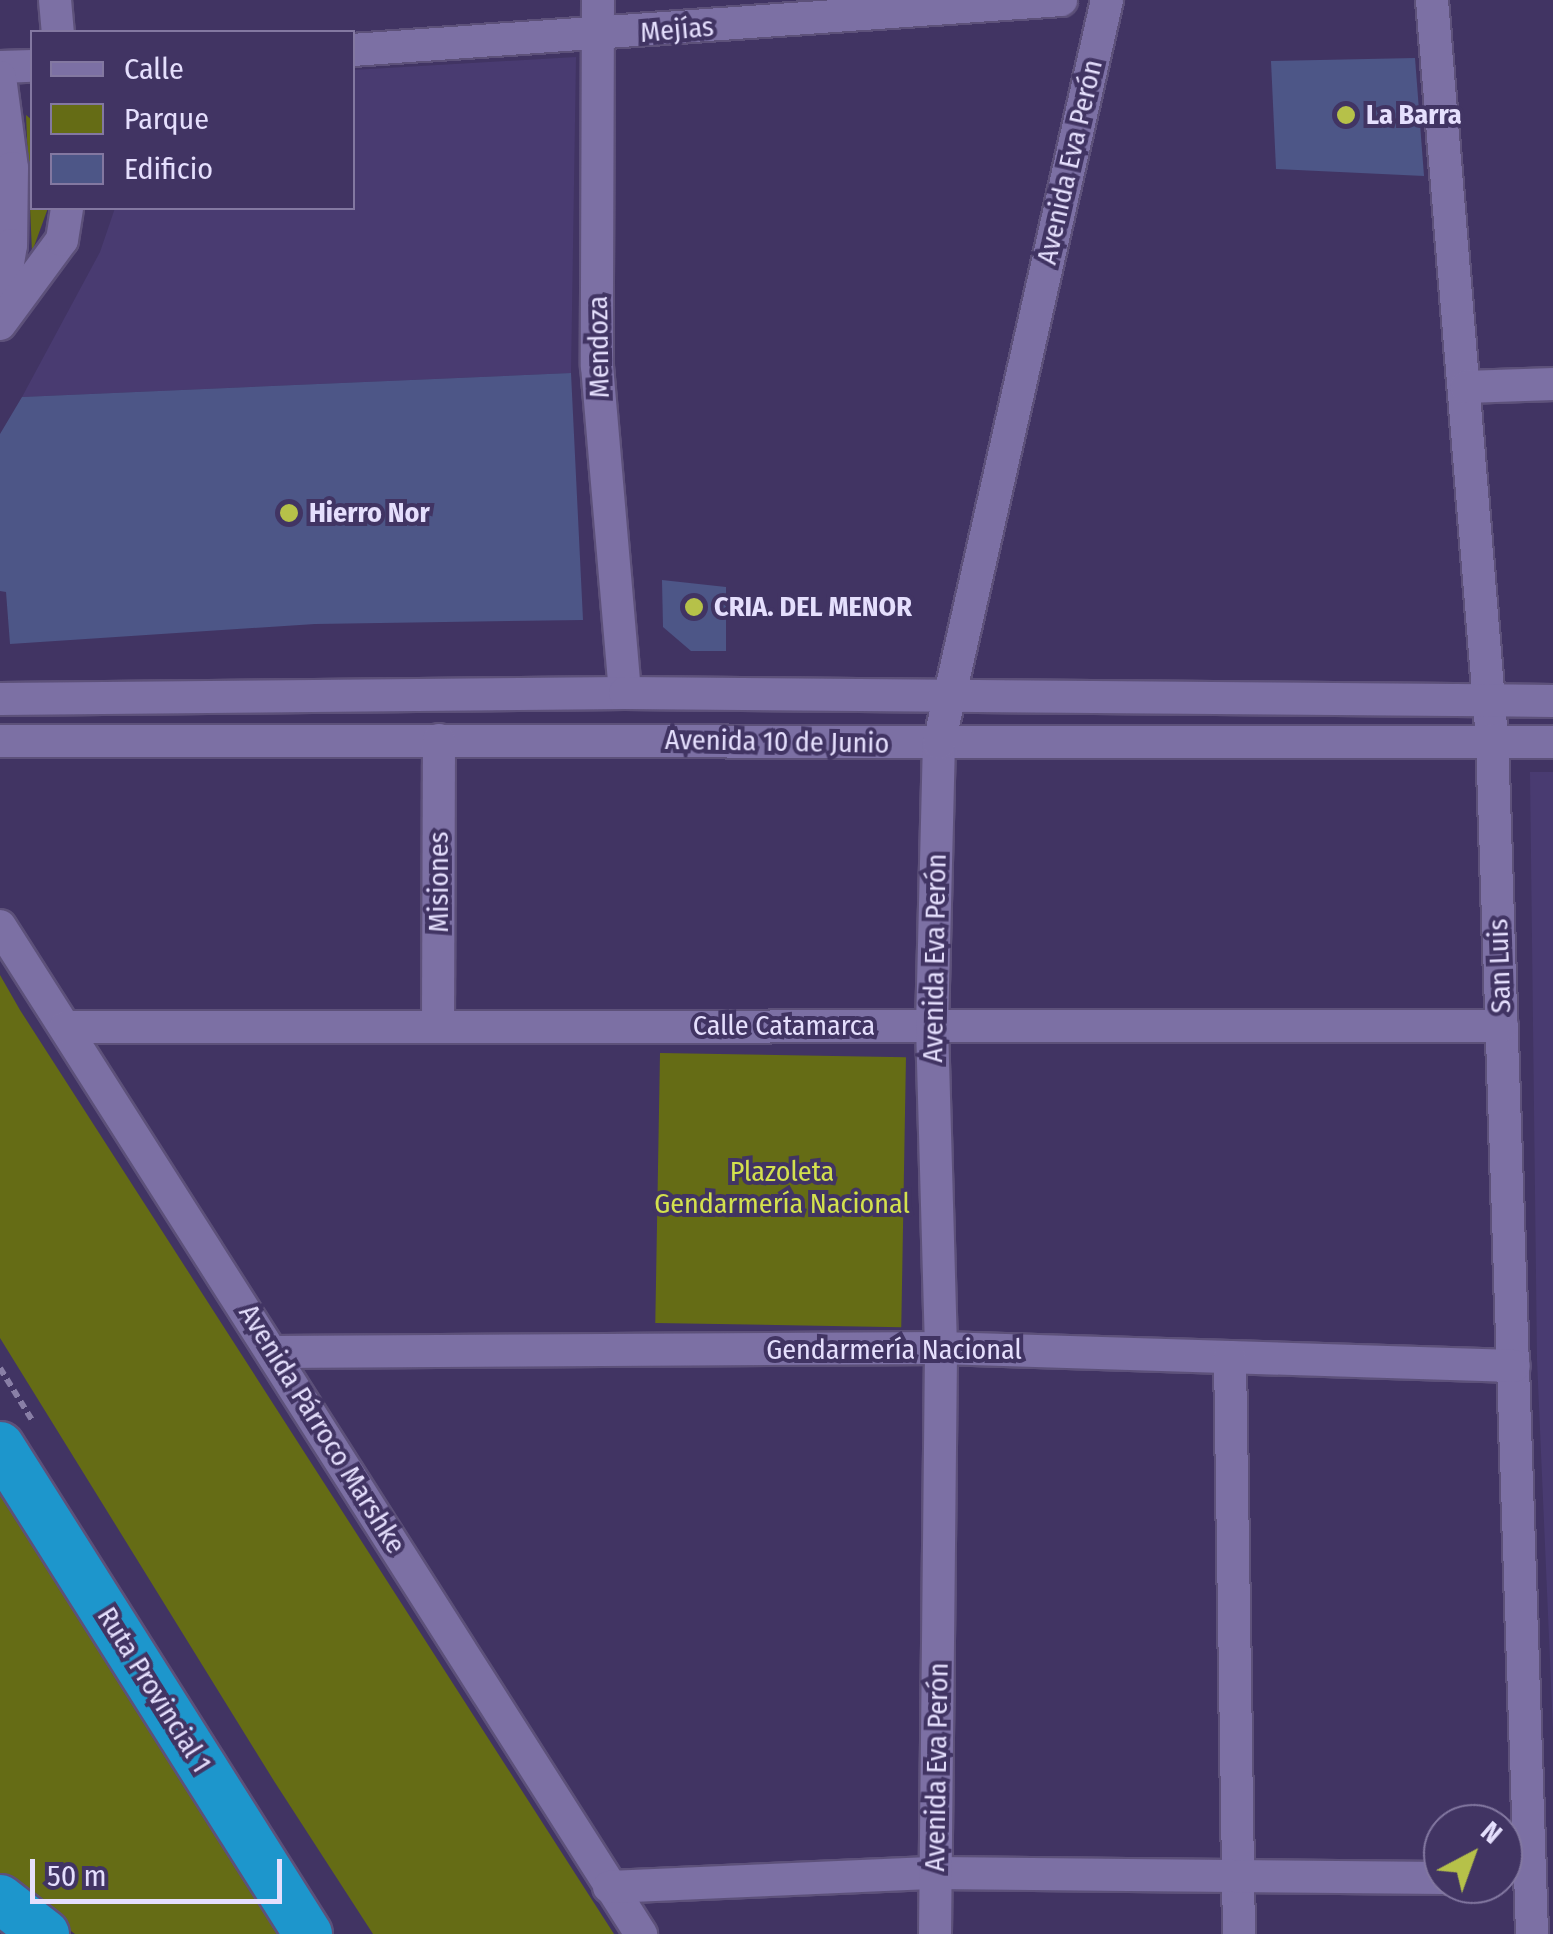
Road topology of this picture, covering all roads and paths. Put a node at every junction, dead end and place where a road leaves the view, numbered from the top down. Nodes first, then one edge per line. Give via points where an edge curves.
1 (55, 0) edge
2 (598, 0) edge
3 (1061, 0) edge
4 (1107, 0) edge
5 (1432, 0) edge
6 (58, 30) edge
7 (602, 36) junction
8 (355, 50) edge
9 (30, 66) edge
10 (0, 67) edge
11 (0, 77) edge
12 (67, 210) edge
13 (0, 311) edge
14 (0, 324) edge
15 (1553, 384) edge
16 (1466, 388) junction
17 (624, 694) junction
18 (946, 697) junction
19 (0, 699) edge
20 (1490, 700) junction
21 (1553, 701) edge
22 (439, 740) junction
23 (1492, 740) junction
24 (0, 741) edge
25 (1553, 742) edge
26 (940, 744) junction
27 (0, 926) edge
28 (438, 1024) junction
29 (1502, 1026) junction
30 (66, 1027) junction
31 (932, 1027) junction
32 (942, 1348) junction
33 (274, 1352) junction
34 (1230, 1357) junction
35 (1514, 1366) junction
36 (0, 1446) edge
37 (1516, 1804) edge
38 (936, 1873) junction
39 (1238, 1877) junction
40 (1423, 1878) edge
41 (609, 1886) junction
42 (0, 1899) edge
43 (1523, 1902) edge
44 (45, 1934) edge
45 (308, 1934) edge
46 (640, 1934) edge
47 (935, 1934) edge
48 (1239, 1934) edge
49 (1532, 1934) edge

1 - 6 street
2 - 7 street, Mendoza
3 - 7 street, Mejías
4 - 18 street, Avenida Eva Perón
5 - 16 street, San Luis
7 - 8 street, Mejías
7 - 17 street, Mendoza via 597,366
9 - 10 street
11 - 13 street via 12,168 11,245
12 - 14 street via 62,240
15 - 16 street
16 - 20 street, San Luis
17 - 18 street, Avenida 10 de Junio
17 - 19 street, Avenida 10 de Junio
18 - 20 street, Avenida 10 de Junio
18 - 26 street, Avenida Eva Perón
20 - 21 street, Avenida 10 de Junio
20 - 23 street, San Luis
22 - 24 street, Avenida 10 de Junio
22 - 26 street, Avenida 10 de Junio
22 - 28 street, Misiones
23 - 25 street, Avenida 10 de Junio
23 - 26 street, Avenida 10 de Junio
23 - 29 street, San Luis
26 - 31 street, Avenida Eva Perón
27 - 30 street, Avenida Párroco Marshke
28 - 30 street, Calle Catamarca
28 - 31 street, Calle Catamarca
29 - 31 street, Calle Catamarca
29 - 35 street, San Luis
30 - 33 street, Avenida Párroco Marshke
31 - 32 street, Avenida Eva Perón
32 - 33 street, Gendarmería Nacional
32 - 34 street, Gendarmería Nacional
32 - 38 street, Avenida Eva Perón
33 - 41 street, Avenida Párroco Marshke
34 - 35 street, Gendarmería Nacional
34 - 39 street
35 - 37 street, San Luis
36 - 45 highway, Ruta Provincial 1
38 - 39 street
38 - 41 street
38 - 47 street, Avenida Eva Perón
39 - 40 street
39 - 48 street
41 - 46 street, Avenida Párroco Marshke
42 - 44 highway
43 - 49 street, San Luis

